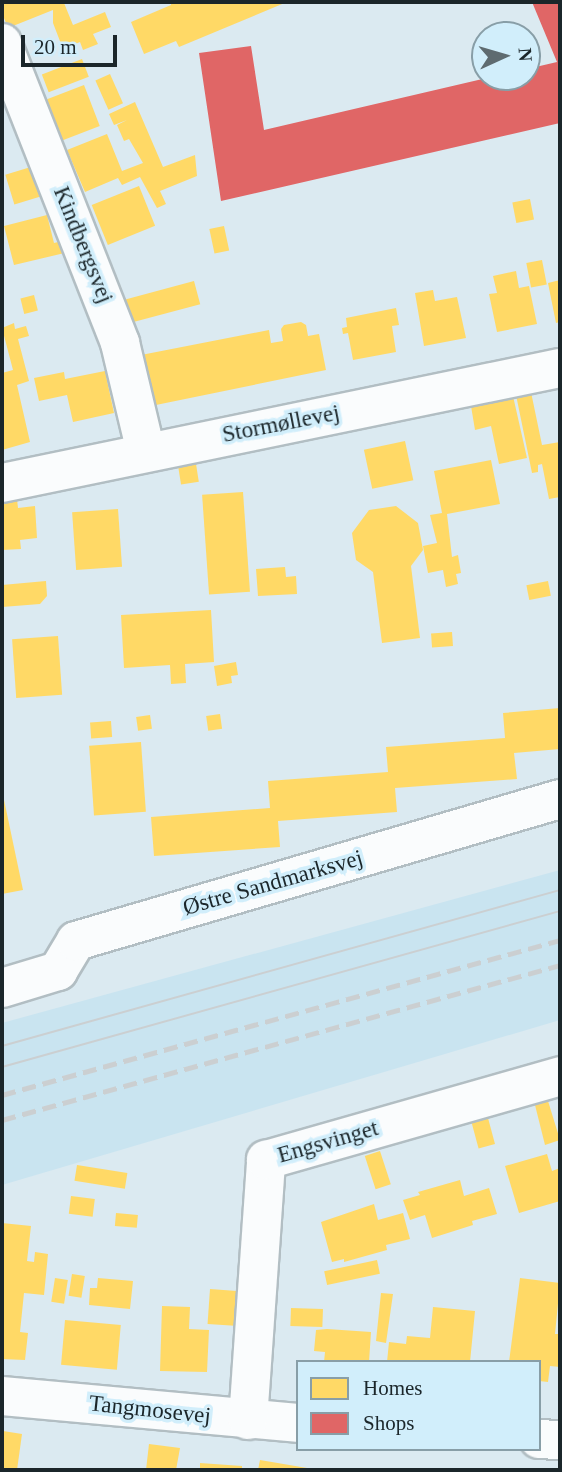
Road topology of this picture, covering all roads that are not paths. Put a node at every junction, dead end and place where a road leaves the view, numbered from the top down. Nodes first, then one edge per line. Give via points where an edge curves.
1 (2, 43) edge
2 (560, 368) edge
3 (146, 452) junction
4 (2, 483) edge
5 (560, 799) edge
6 (2, 988) edge
7 (560, 1076) edge
8 (2, 1396) edge
9 (248, 1420) junction
10 (296, 1423) edge
11 (541, 1438) edge
12 (560, 1440) edge

1 - 3 street, Kindbergsvej via 120,342
2 - 3 street, Stormøllevej
3 - 4 street, Stormøllevej
5 - 6 street, Østre Sandmarksvej via 76,941 58,971
7 - 9 street, Engsvinget via 266,1160
8 - 9 street, Tangmosevej
9 - 10 street, Tangmosevej
11 - 12 street

